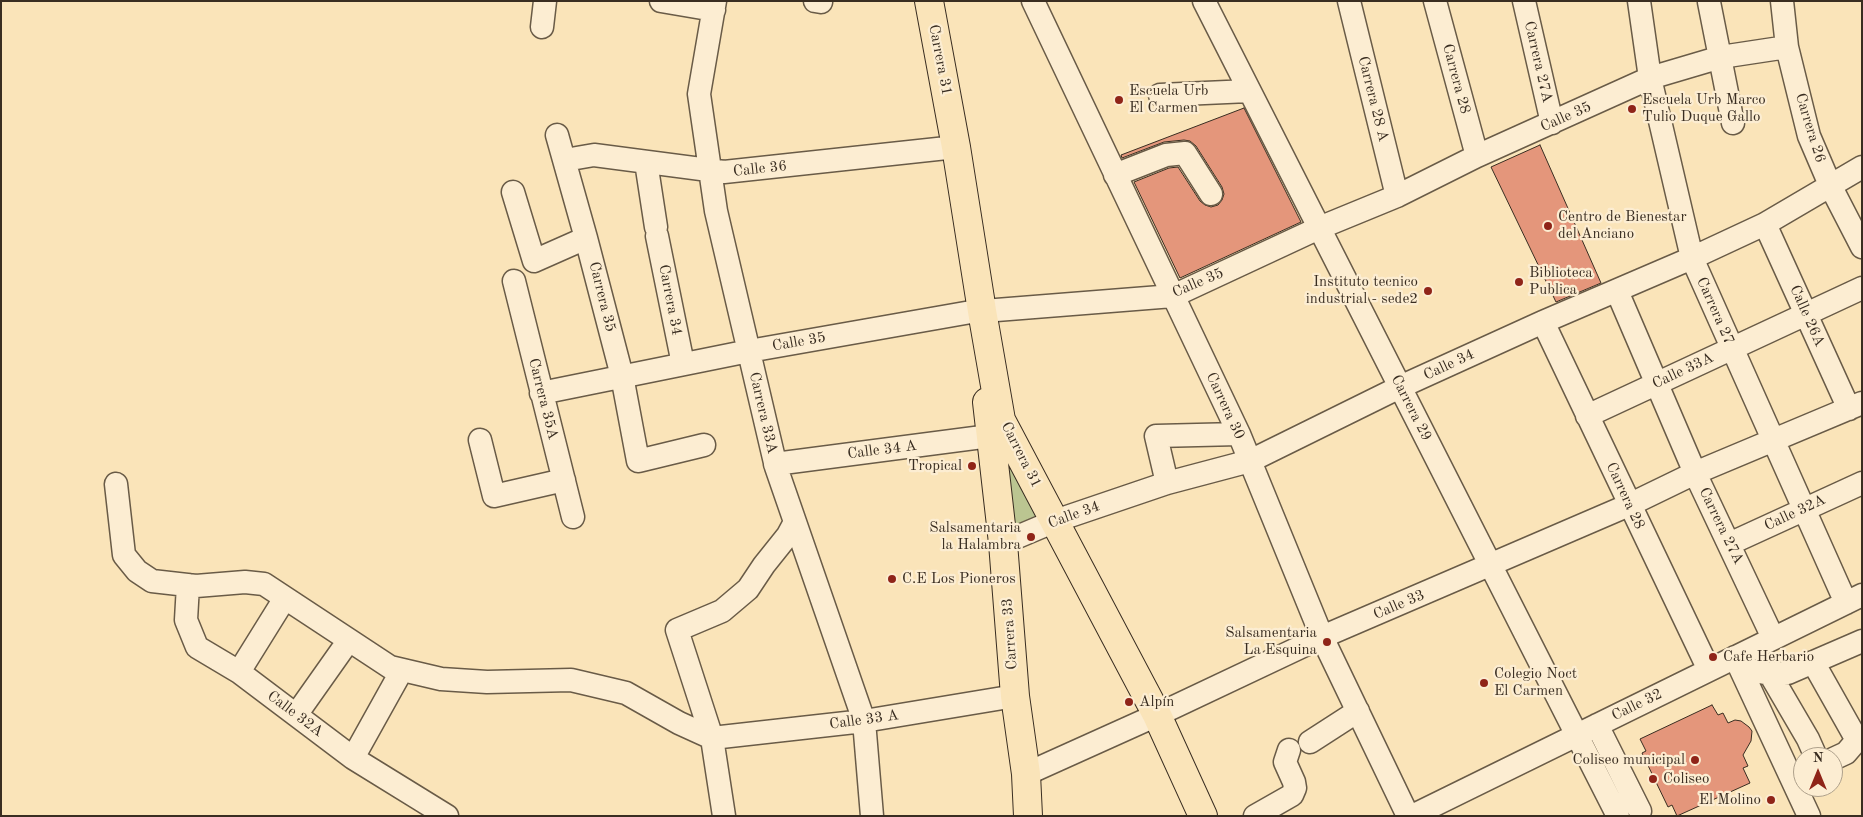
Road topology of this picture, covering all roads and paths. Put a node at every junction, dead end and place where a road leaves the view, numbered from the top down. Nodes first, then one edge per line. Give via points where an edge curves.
1 (545, 1) edge
2 (661, 1) edge
3 (917, 1) edge
4 (929, 1) edge
5 (1033, 1) edge
6 (1204, 1) edge
7 (1349, 1) edge
8 (1435, 1) edge
9 (1524, 1) edge
10 (1639, 1) edge
11 (1782, 1) edge
12 (1709, 2) edge
13 (714, 6) edge
14 (542, 27) dead end
15 (1787, 47) junction
16 (1721, 58) junction
17 (1650, 78) junction
18 (1250, 91) junction
19 (1160, 95) dead end
20 (1552, 123) junction
21 (1733, 123) dead end
22 (558, 135) dead end
23 (948, 148) junction
24 (1477, 156) junction
25 (565, 160) junction
26 (646, 162) junction
27 (1862, 167) edge
28 (710, 170) junction
29 (1115, 175) junction
30 (1830, 185) junction
31 (513, 192) dead end
32 (1211, 194) dead end
33 (1397, 196) junction
34 (1765, 224) junction
35 (1319, 228) junction
36 (586, 238) junction
37 (1862, 246) edge
38 (1692, 258) junction
39 (514, 280) dead end
40 (1862, 288) edge
41 (1617, 291) junction
42 (1173, 296) junction
43 (976, 312) junction
44 (1807, 317) junction
45 (1543, 322) junction
46 (1732, 348) junction
47 (749, 351) junction
48 (683, 364) junction
49 (1652, 374) junction
50 (622, 376) junction
51 (1400, 387) junction
52 (541, 392) junction
53 (1855, 406) edge
54 (1587, 416) junction
55 (990, 430) junction
56 (1239, 434) junction
57 (480, 440) dead end
58 (1774, 440) junction
59 (704, 445) dead end
60 (1250, 461) junction
61 (775, 464) junction
62 (1695, 473) junction
63 (564, 480) junction
64 (1167, 483) junction
65 (1862, 483) edge
66 (116, 484) dead end
67 (1629, 505) junction
68 (1805, 508) junction
69 (573, 517) dead end
70 (1055, 521) junction
71 (794, 522) junction
72 (1003, 543) junction
73 (1729, 544) junction
74 (1491, 566) junction
75 (188, 585) junction
76 (285, 598) junction
77 (1854, 599) edge
78 (1322, 637) junction
79 (1774, 638) junction
80 (349, 640) junction
81 (1862, 641) edge
82 (1813, 662) junction
83 (1740, 666) junction
84 (402, 670) junction
85 (1709, 670) junction
86 (239, 672) junction
87 (1770, 674) junction
88 (1015, 696) junction
89 (1358, 711) junction
90 (296, 715) junction
91 (1157, 715) junction
92 (864, 720) junction
93 (1597, 725) junction
94 (1859, 734) edge
95 (1577, 735) junction
96 (712, 738) junction
97 (1310, 742) dead end
98 (1812, 747) edge
99 (1289, 750) dead end
100 (1843, 754) edge
101 (353, 758) junction
102 (1026, 774) junction
103 (1640, 811) dead end
104 (1023, 814) edge
105 (447, 816) edge
106 (724, 816) edge
107 (872, 816) edge
108 (1204, 816) edge
109 (1255, 816) edge
110 (1408, 816) edge
111 (1412, 816) edge
112 (1618, 816) edge
113 (1809, 816) edge

1 - 14 street
2 - 13 street
3 - 23 main road, Carrera 31
4 - 23 main road, Carrera 31
5 - 29 street, Carrera 30
6 - 18 street, Carrera 29
7 - 33 street, Carrera 28 A
8 - 24 street, Carrera 28
9 - 20 street, Carrera 27A
10 - 17 street, Carrera 27
11 - 15 street, Carrera 26
12 - 16 street
13 - 28 street, Carrera 33A via 699,94
15 - 16 street, Calle 35
15 - 30 street, Carrera 26 via 1809,136
16 - 17 street, Calle 35
16 - 21 street
17 - 20 street, Calle 35
17 - 38 street, Carrera 27
18 - 19 street
18 - 35 street, Carrera 29
20 - 24 street, Calle 35
22 - 25 street, Carrera 35
23 - 28 street, Calle 36 via 724,172
23 - 43 main road, Carrera 31
24 - 33 street, Calle 35
25 - 26 street, Calle 36 via 594,155
25 - 36 street, Carrera 35
26 - 28 street, Calle 36
26 - 48 street, Carrera 34 via 656,232
27 - 30 street, Calle 34
28 - 47 street, Carrera 33A via 716,210
29 - 32 street via 1166,155 1185,153
29 - 42 street, Carrera 30
30 - 34 street, Calle 34
30 - 37 street, Carrera 26
31 - 36 street via 534,261
33 - 35 street, Calle 35
34 - 38 street, Calle 34
34 - 44 street, Calle 26A
35 - 42 street, Calle 35
35 - 51 street, Carrera 29
36 - 50 street, Carrera 35
38 - 41 street, Calle 34
38 - 46 street, Carrera 27
39 - 52 street, Carrera 35A
40 - 44 street, Calle 33A
41 - 45 street, Calle 34
41 - 49 street
42 - 43 street, Calle 35
42 - 56 street, Carrera 30
43 - 47 street, Calle 35
43 - 55 main road, Carrera 31
43 - 70 main road, Carrera 31 via 1001,420
44 - 46 street, Calle 33A
44 - 53 street, Calle 26A
45 - 51 street, Calle 34
45 - 54 street, Carrera 28
46 - 49 street, Calle 33A
46 - 58 street, Carrera 27
47 - 48 street, Calle 35
47 - 61 street, Carrera 33A
48 - 50 street, Calle 35
49 - 54 street, Calle 33A
49 - 62 street, Carrera 27A
50 - 52 street, Calle 35
50 - 59 street, Carrera 35 via 638,461
51 - 60 street, Calle 34
51 - 74 street, Carrera 29
52 - 63 street, Carrera 35A
53 - 58 street, Calle 33
54 - 67 street, Carrera 28
55 - 61 street, Calle 34 A
55 - 72 main road, Carrera 33
56 - 60 street, Carrera 30
56 - 64 street via 1156,436
57 - 63 street via 494,496
58 - 62 street, Calle 33
58 - 68 street, Carrera 27
60 - 64 street, Calle 34
60 - 78 street, Carrera 30
61 - 71 street, Carrera 33A
62 - 67 street, Calle 33
62 - 73 street, Carrera 27A
63 - 69 street, Carrera 35A
64 - 70 street, Calle 34
65 - 68 street, Calle 32A
66 - 75 street via 124,556 137,571 152,581
67 - 74 street, Calle 33
67 - 85 street, Carrera 28
68 - 73 street, Calle 32A
68 - 77 street, Carrera 27
70 - 72 street, Calle 34
70 - 91 main road, Carrera 31
71 - 92 street, Carrera 33A
71 - 96 street via 748,589 722,611 677,630
72 - 88 main road, Carrera 33
73 - 79 street, Carrera 27A
74 - 78 street, Calle 33
74 - 95 street, Carrera 29
75 - 76 street via 264,584
75 - 86 street, Calle 32A via 186,620 197,647
76 - 80 street
76 - 86 street
77 - 79 street, Calle 32
78 - 89 street, Carrera 30
78 - 91 street, Calle 33
79 - 83 street, Calle 32
80 - 84 street via 390,667
80 - 90 street
81 - 82 street
82 - 87 street via 1788,673
82 - 94 street
83 - 85 street, Calle 32
83 - 87 street
83 - 113 street
84 - 96 street via 441,679 487,682 571,680 626,693
84 - 101 street
85 - 93 street, Calle 32
86 - 90 street, Calle 32A
87 - 98 street
88 - 92 street, Calle 33 A
88 - 102 main road, Carrera 33
89 - 97 street
89 - 110 street, Carrera 30
90 - 101 street, Calle 32A
91 - 102 street, Calle 33
91 - 108 main road, Carrera 31
92 - 96 street, Calle 33 A
92 - 107 street, Carrera 33A
93 - 95 street, Calle 32
93 - 103 street
94 - 100 street
95 - 111 street, Calle 32
95 - 112 street, Carrera 29
96 - 106 street
99 - 109 street via 1285,762 1294,782 1292,795
101 - 105 street, Calle 32A
102 - 104 main road, Carrera 33

